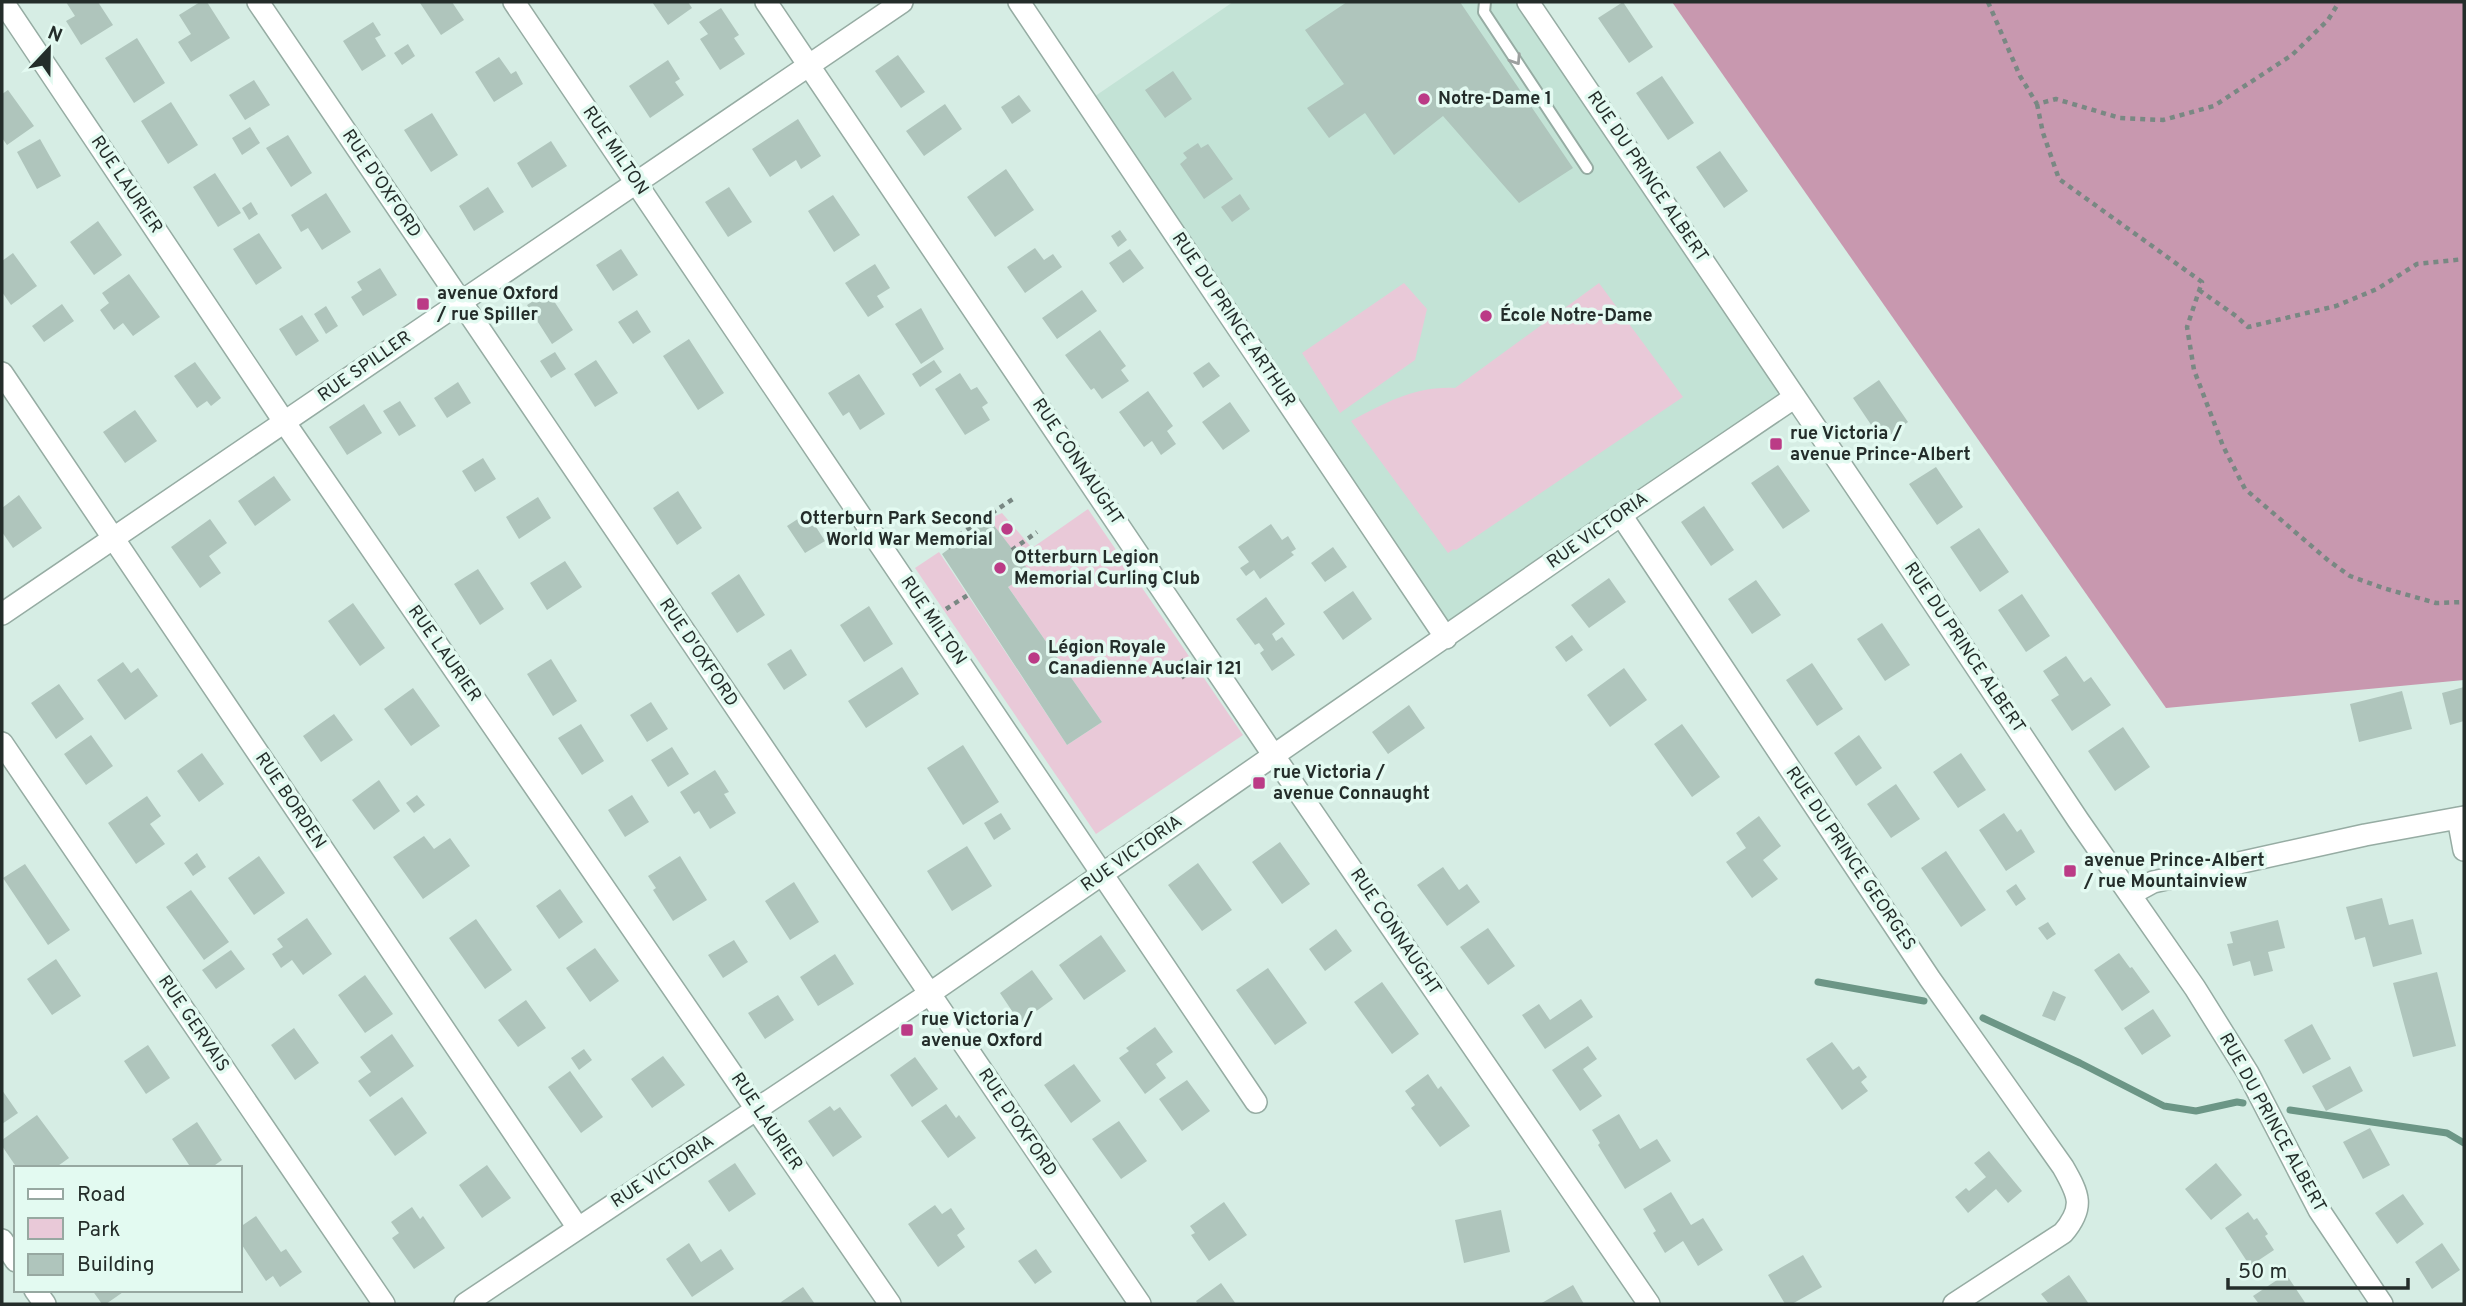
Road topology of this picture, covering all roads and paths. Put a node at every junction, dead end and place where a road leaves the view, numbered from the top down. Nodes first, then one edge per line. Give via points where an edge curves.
1 (3, 2) edge
2 (258, 2) edge
3 (514, 2) edge
4 (766, 2) edge
5 (902, 2) edge
6 (1019, 2) edge
7 (1485, 2) edge
8 (1528, 2) edge
9 (1988, 2) edge
10 (2339, 2) edge
11 (808, 65) junction
12 (2036, 104) junction
13 (1587, 168) dead end
14 (637, 183) junction
15 (2464, 259) edge
16 (2199, 290) junction
17 (460, 301) junction
18 (2, 373) edge
19 (1795, 397) junction
20 (285, 423) junction
21 (1013, 499) dead end
22 (1620, 515) junction
23 (1037, 532) dead end
24 (113, 538) junction
25 (951, 548) dead end
26 (1012, 550) dead end
27 (2464, 602) edge
28 (2, 614) edge
29 (1446, 638) junction
30 (2, 743) edge
31 (1275, 756) junction
32 (2461, 817) edge
33 (2464, 850) edge
34 (1103, 874) junction
35 (2131, 894) junction
36 (929, 994) junction
37 (1256, 1102) dead end
38 (758, 1110) junction
39 (578, 1228) junction
40 (2, 1240) edge
41 (14, 1258) edge
42 (384, 1304) edge
43 (465, 1304) edge
44 (890, 1304) edge
45 (1140, 1304) edge
46 (1649, 1304) edge
47 (1954, 1304) edge
48 (2382, 1304) edge

1 - 20 street, RUE LAURIER
2 - 17 street, RUE D'OXFORD
3 - 14 street, RUE MILTON
4 - 11 street, RUE CONNAUGHT
5 - 11 street, RUE SPILLER
6 - 29 street, RUE DU PRINCE ARTHUR
7 -> 13 lane via 1484,12
8 - 19 street, RUE DU PRINCE ALBERT
9 - 12 path
10 - 12 path via 2328,20 2292,55 2214,106 2163,120 2120,118 2056,99
11 - 14 street, RUE SPILLER
11 - 31 street, RUE CONNAUGHT
12 - 16 path via 2059,179 2202,282
14 - 17 street, RUE SPILLER
14 - 34 street, RUE MILTON
15 - 16 path via 2417,264 2377,289 2336,306 2248,327
16 - 27 path via 2187,327 2194,370 2245,489 2350,576 2436,603
17 - 20 street, RUE SPILLER
17 - 36 street, RUE D'OXFORD
18 - 24 street, RUE BORDEN
19 - 22 street, RUE VICTORIA
19 - 35 street, RUE DU PRINCE ALBERT
20 - 24 street, RUE SPILLER
20 - 38 street, RUE LAURIER
21 - 25 path via 947,543
22 - 29 street, RUE VICTORIA
22 - 47 street, RUE DU PRINCE GEORGES via 2073,1185 2078,1202 2075,1219 2063,1233
23 - 26 path
24 - 28 street, RUE SPILLER
24 - 39 street, RUE BORDEN
29 - 31 street, RUE VICTORIA
30 - 42 street, RUE GERVAIS
31 - 34 street, RUE VICTORIA
31 - 46 street, RUE CONNAUGHT
32 - 33 street
32 - 35 street via 2153,882
34 - 36 street, RUE VICTORIA
34 - 37 street, RUE MILTON
35 - 48 street, RUE DU PRINCE ALBERT via 2216,1020 2319,1210
36 - 38 street, RUE VICTORIA
36 - 45 street, RUE D'OXFORD
38 - 39 street, RUE VICTORIA
38 - 44 street, RUE LAURIER
39 - 43 street, RUE VICTORIA
40 - 41 street

